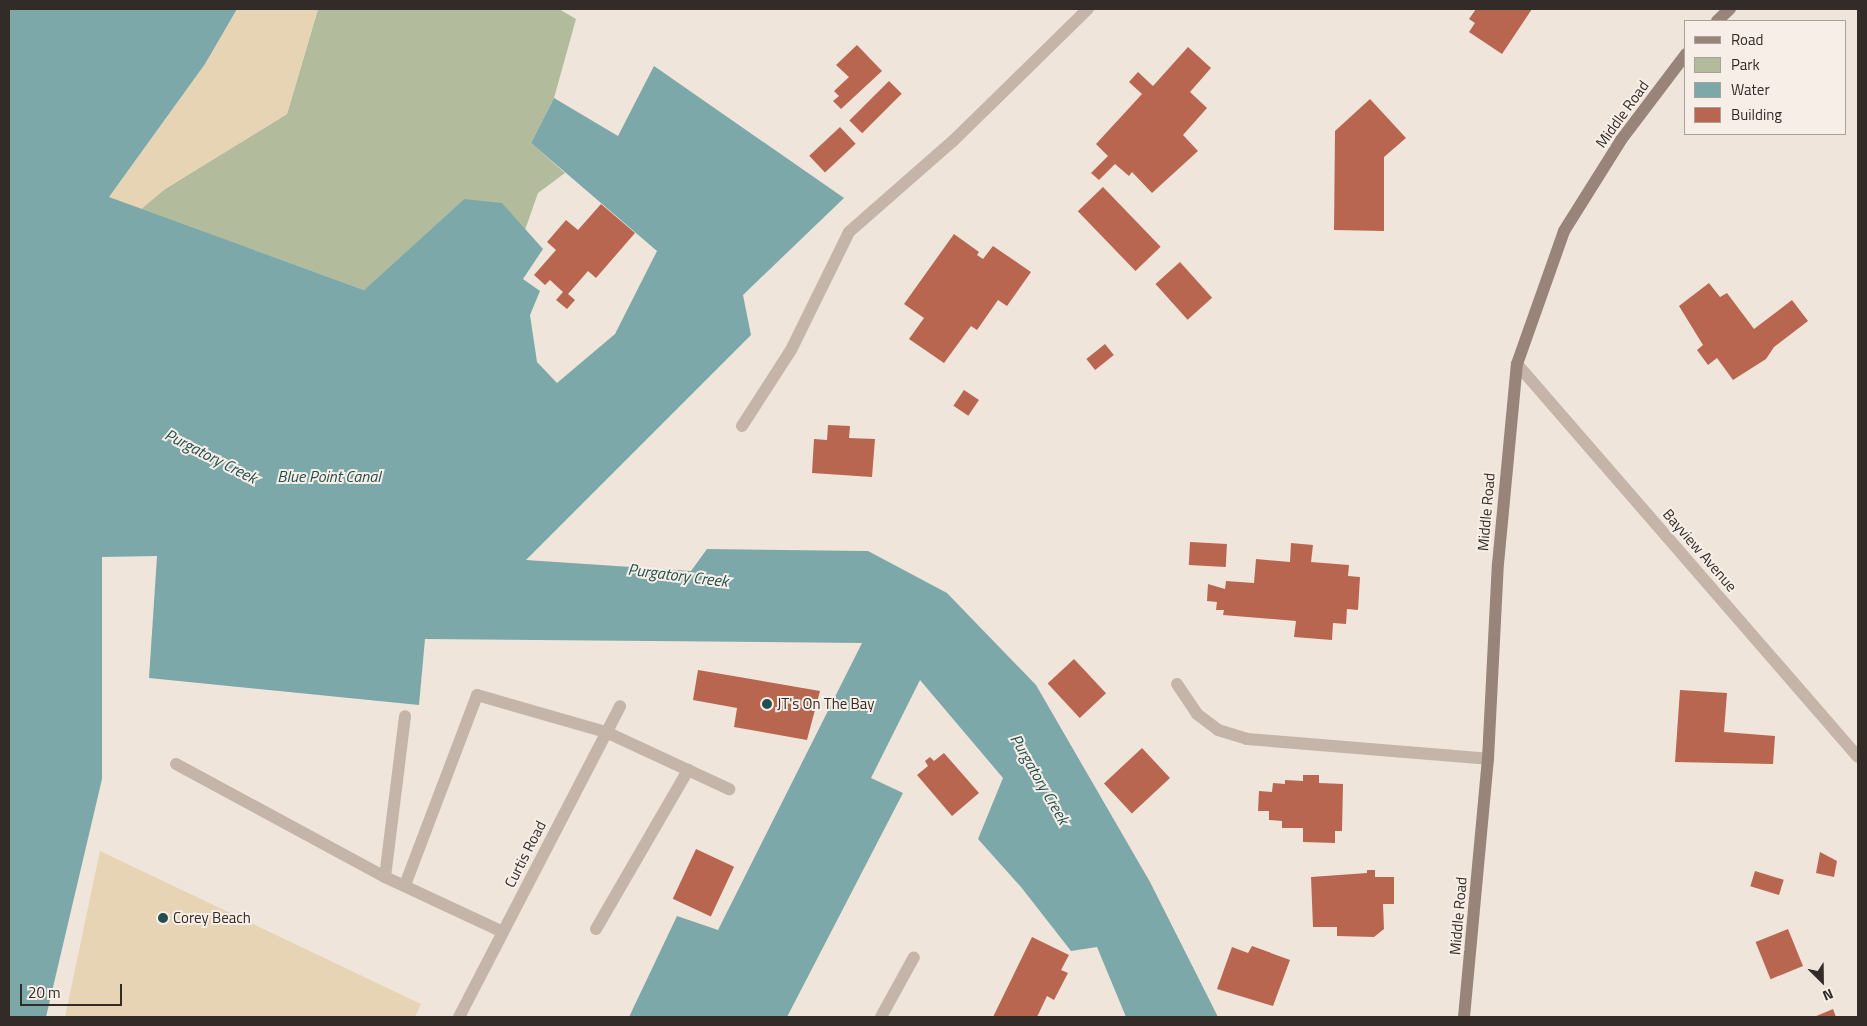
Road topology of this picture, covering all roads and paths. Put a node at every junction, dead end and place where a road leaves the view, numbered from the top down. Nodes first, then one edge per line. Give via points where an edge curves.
1 (1088, 9) edge
2 (1730, 9) edge
3 (1718, 20) edge
4 (1684, 57) edge
5 (1517, 364) junction
6 (742, 426) dead end
7 (1177, 684) dead end
8 (620, 706) dead end
9 (405, 716) dead end
10 (606, 732) junction
11 (1858, 757) edge
12 (1488, 759) junction
13 (176, 764) dead end
14 (688, 770) junction
15 (729, 789) dead end
16 (385, 877) junction
17 (405, 885) junction
18 (596, 929) dead end
19 (503, 932) junction
20 (914, 957) dead end
21 (459, 1017) edge
22 (881, 1017) edge
23 (1464, 1017) edge

1 - 6 street via 953,141 849,232 791,350
2 - 3 main road
4 - 5 main road, Middle Road via 1621,140 1564,231
5 - 11 street, Bayview Avenue
5 - 12 main road, Middle Road via 1498,564
7 - 12 street via 1197,714 1218,730 1247,739
8 - 10 street, Curtis Road
9 - 16 street
10 - 14 street
10 - 17 street via 477,695
10 - 19 street, Curtis Road
12 - 23 main road, Middle Road
13 - 16 street
14 - 15 street
14 - 18 street
16 - 17 street
17 - 19 street
19 - 21 street, Curtis Road
20 - 22 street

